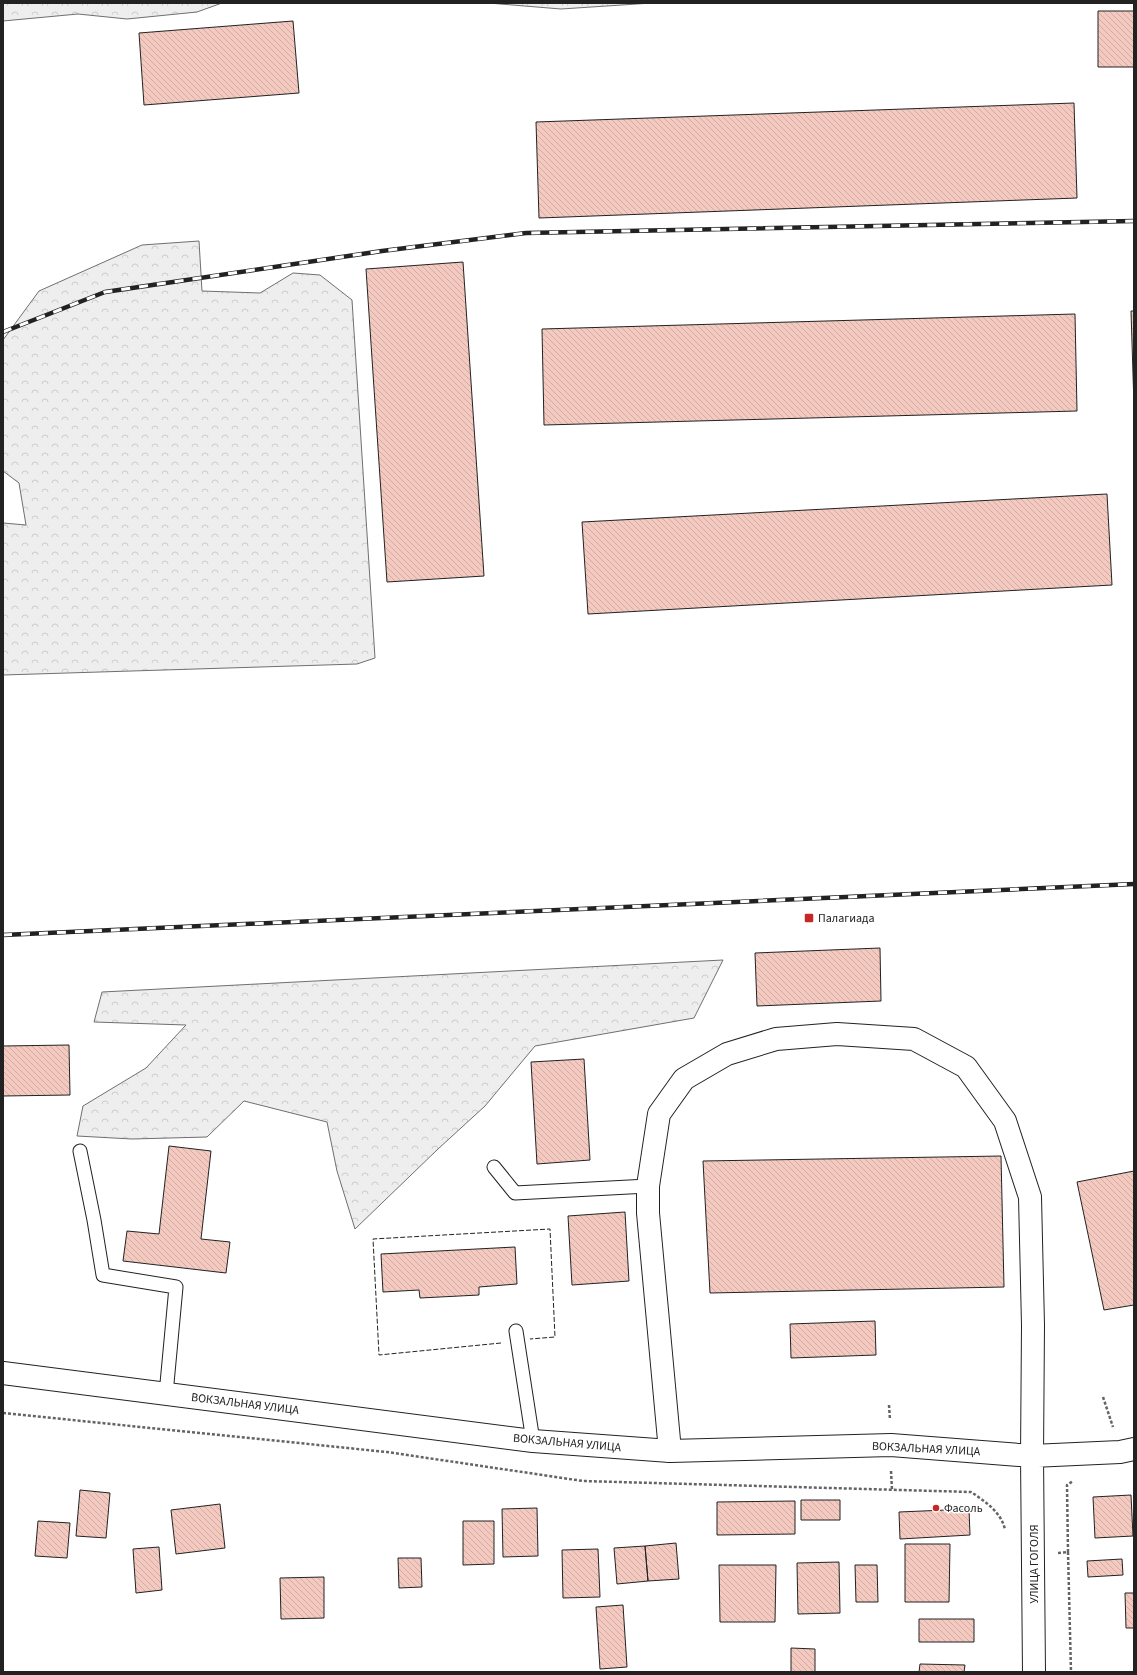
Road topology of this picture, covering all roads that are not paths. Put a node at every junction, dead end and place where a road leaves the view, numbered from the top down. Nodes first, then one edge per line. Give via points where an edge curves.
1 (80, 1151) dead end
2 (494, 1167) dead end
3 (648, 1186) junction
4 (516, 1331) dead end
5 (3, 1373) edge
6 (166, 1394) junction
7 (533, 1441) junction
8 (670, 1451) junction
9 (1127, 1451) edge
10 (1032, 1456) junction
11 (1034, 1672) edge

1 - 6 lane via 103,1275 176,1287
2 - 3 lane via 515,1193
3 - 8 main road, УЛИЦА ГОГОЛЯ via 648,1213
3 - 10 main road, УЛИЦА ГОГОЛЯ via 659,1114 684,1079 727,1054 776,1039 837,1034 914,1039 966,1067 1005,1121 1030,1197 1033,1325
4 - 7 lane
5 - 6 main road, ВОКЗАЛЬНАЯ УЛИЦА
6 - 7 main road, ВОКЗАЛЬНАЯ УЛИЦА
7 - 8 main road, ВОКЗАЛЬНАЯ УЛИЦА
8 - 10 main road, ВОКЗАЛЬНАЯ УЛИЦА via 891,1445
9 - 10 main road, ВОКЗАЛЬНАЯ УЛИЦА
10 - 11 main road, УЛИЦА ГОГОЛЯ

